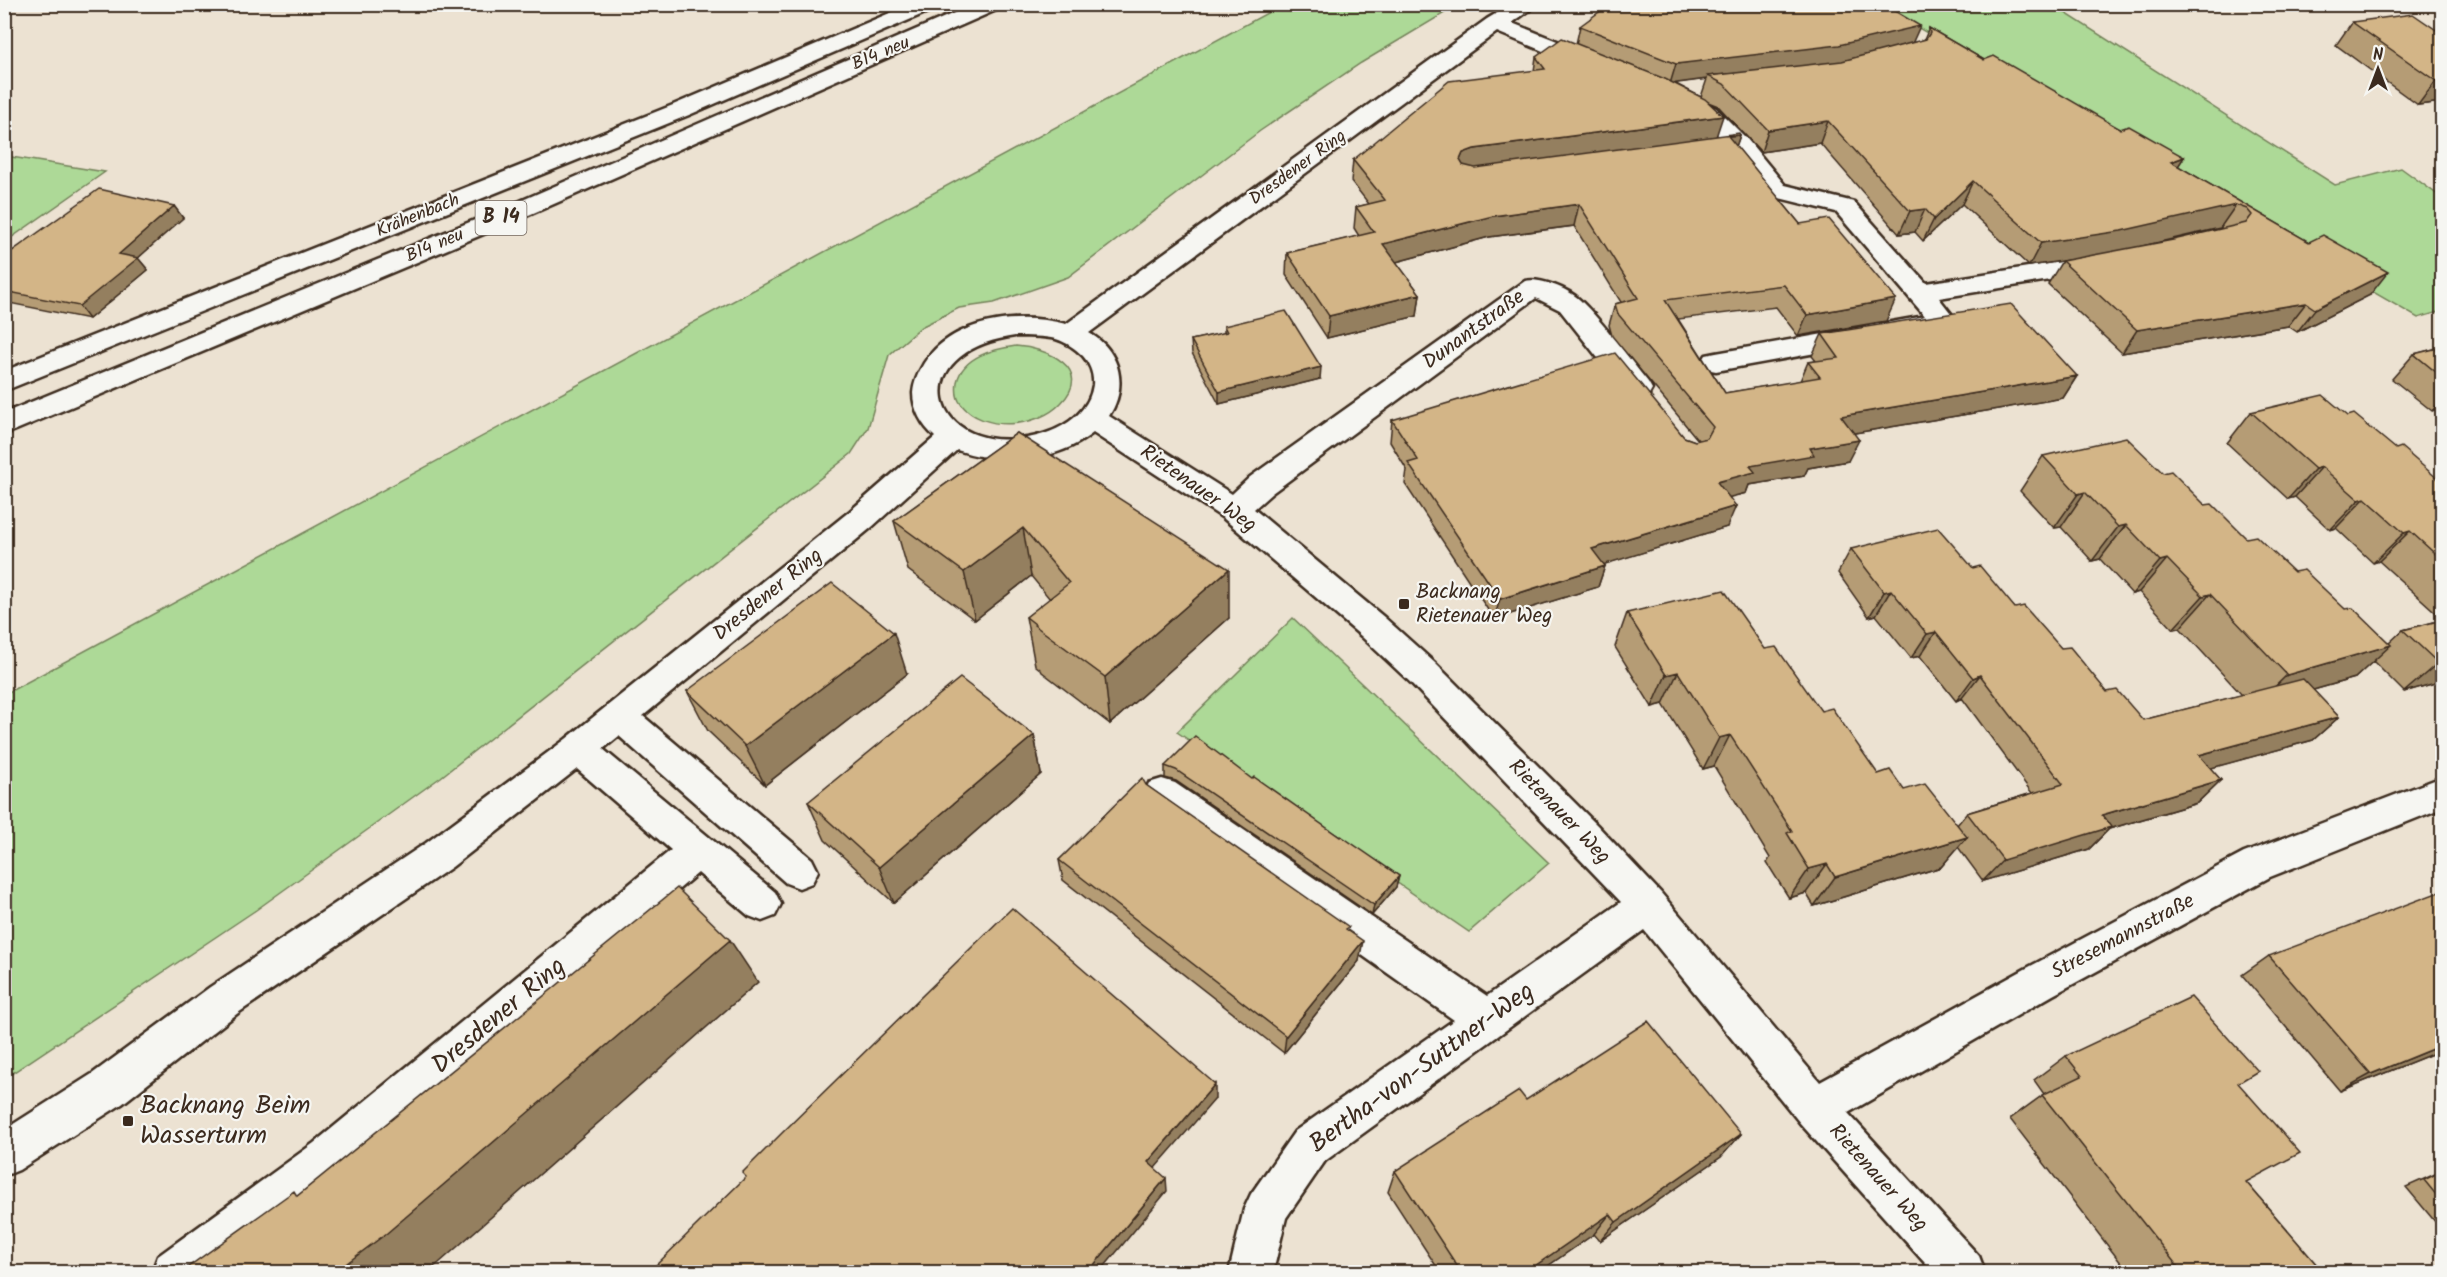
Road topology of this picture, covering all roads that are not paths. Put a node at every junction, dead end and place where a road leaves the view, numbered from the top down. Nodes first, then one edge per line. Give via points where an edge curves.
1 (930, 4) edge
2 (994, 4) edge
3 (1528, 4) edge
4 (1495, 24) junction
5 (1616, 72) edge
6 (1703, 89) dead end
7 (2129, 259) edge
8 (1918, 293) junction
9 (1070, 334) junction
10 (1716, 362) dead end
11 (4, 382) edge
12 (1651, 404) edge
13 (1092, 419) junction
14 (12, 423) edge
15 (953, 437) junction
16 (1234, 510) junction
17 (620, 716) junction
18 (578, 749) junction
19 (2442, 792) edge
20 (1162, 794) edge
21 (698, 850) junction
22 (799, 870) dead end
23 (762, 904) dead end
24 (1648, 905) junction
25 (1488, 1020) junction
26 (1815, 1108) junction
27 (4, 1155) edge
28 (174, 1272) edge
29 (1251, 1272) edge
30 (1962, 1272) edge

1 - 11 street, Krähenbach via 681,110
2 - 14 street, B14 neu / B 14 via 513,213
3 - 4 street, Dresdener Ring
4 - 5 street
4 - 9 street, Dresdener Ring
6 - 8 street via 1668,93 1708,113 1727,145 1776,190 1845,207
7 - 8 street
8 - 10 street via 1944,321
9 - 13 street via 1090,347 1107,370 1106,399
9 - 15 street via 1044,328 987,332 942,358 929,376 925,397 932,416
12 - 16 street, Dunantstraße via 1569,304 1534,286 1261,485
13 - 15 street via 1049,444 1017,450 974,445
13 - 16 street, Rietenauer Weg
15 - 17 street, Dresdener Ring via 861,519
16 - 24 street, Rietenauer Weg via 1423,673
17 - 18 street, Dresdener Ring
17 - 22 street
18 - 21 street
18 - 27 street, Dresdener Ring via 439,855 224,1000 107,1089
19 - 26 street, Stresemannstraße via 2257,865
20 - 25 street
21 - 23 street
21 - 28 street, Dresdener Ring via 329,1158
24 - 25 street, Bertha-von-Suttner-Weg
24 - 26 street, Rietenauer Weg
25 - 29 street, Bertha-von-Suttner-Weg via 1310,1146 1266,1209
26 - 30 street, Rietenauer Weg

